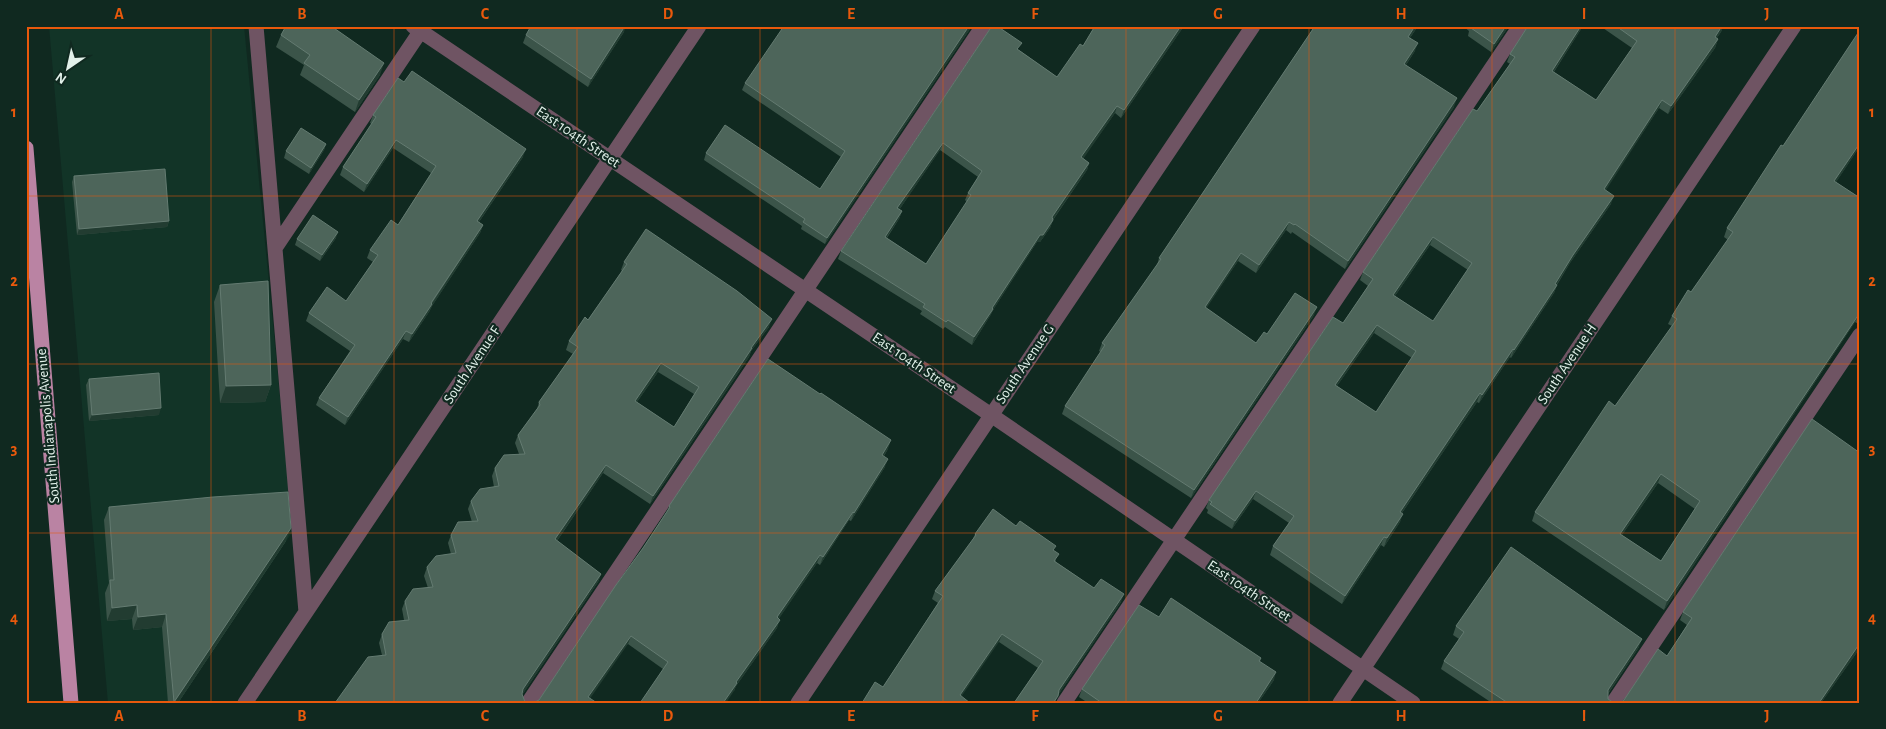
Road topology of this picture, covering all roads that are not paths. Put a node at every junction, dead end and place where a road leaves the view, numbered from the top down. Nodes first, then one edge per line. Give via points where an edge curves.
1 (256, 26) edge
2 (700, 26) edge
3 (983, 26) edge
4 (1253, 26) edge
5 (1520, 26) edge
6 (1794, 26) edge
7 (419, 28) edge
8 (26, 148) edge
9 (611, 159) junction
10 (275, 248) junction
11 (806, 290) junction
12 (1860, 335) edge
13 (991, 415) junction
14 (1174, 540) junction
15 (306, 612) junction
16 (1363, 669) junction
17 (71, 703) edge
18 (245, 703) edge
19 (528, 703) edge
20 (798, 703) edge
21 (1064, 703) edge
22 (1340, 703) edge
23 (1413, 703) edge
24 (1613, 703) edge

1 - 10 street
2 - 9 street, South Avenue F
3 - 11 street
4 - 13 street, South Avenue G
5 - 14 street
6 - 16 street, South Avenue H
7 - 9 street, East 104th Street
7 - 10 street
8 - 17 main road, South Indianapolis Avenue
9 - 11 street, East 104th Street
9 - 15 street, South Avenue F
10 - 15 street
11 - 13 street, East 104th Street
11 - 19 street
12 - 24 street
13 - 14 street, East 104th Street
13 - 20 street, South Avenue G
14 - 16 street, East 104th Street
14 - 21 street
15 - 18 street, South Avenue F
16 - 22 street, South Avenue H
16 - 23 street, East 104th Street

